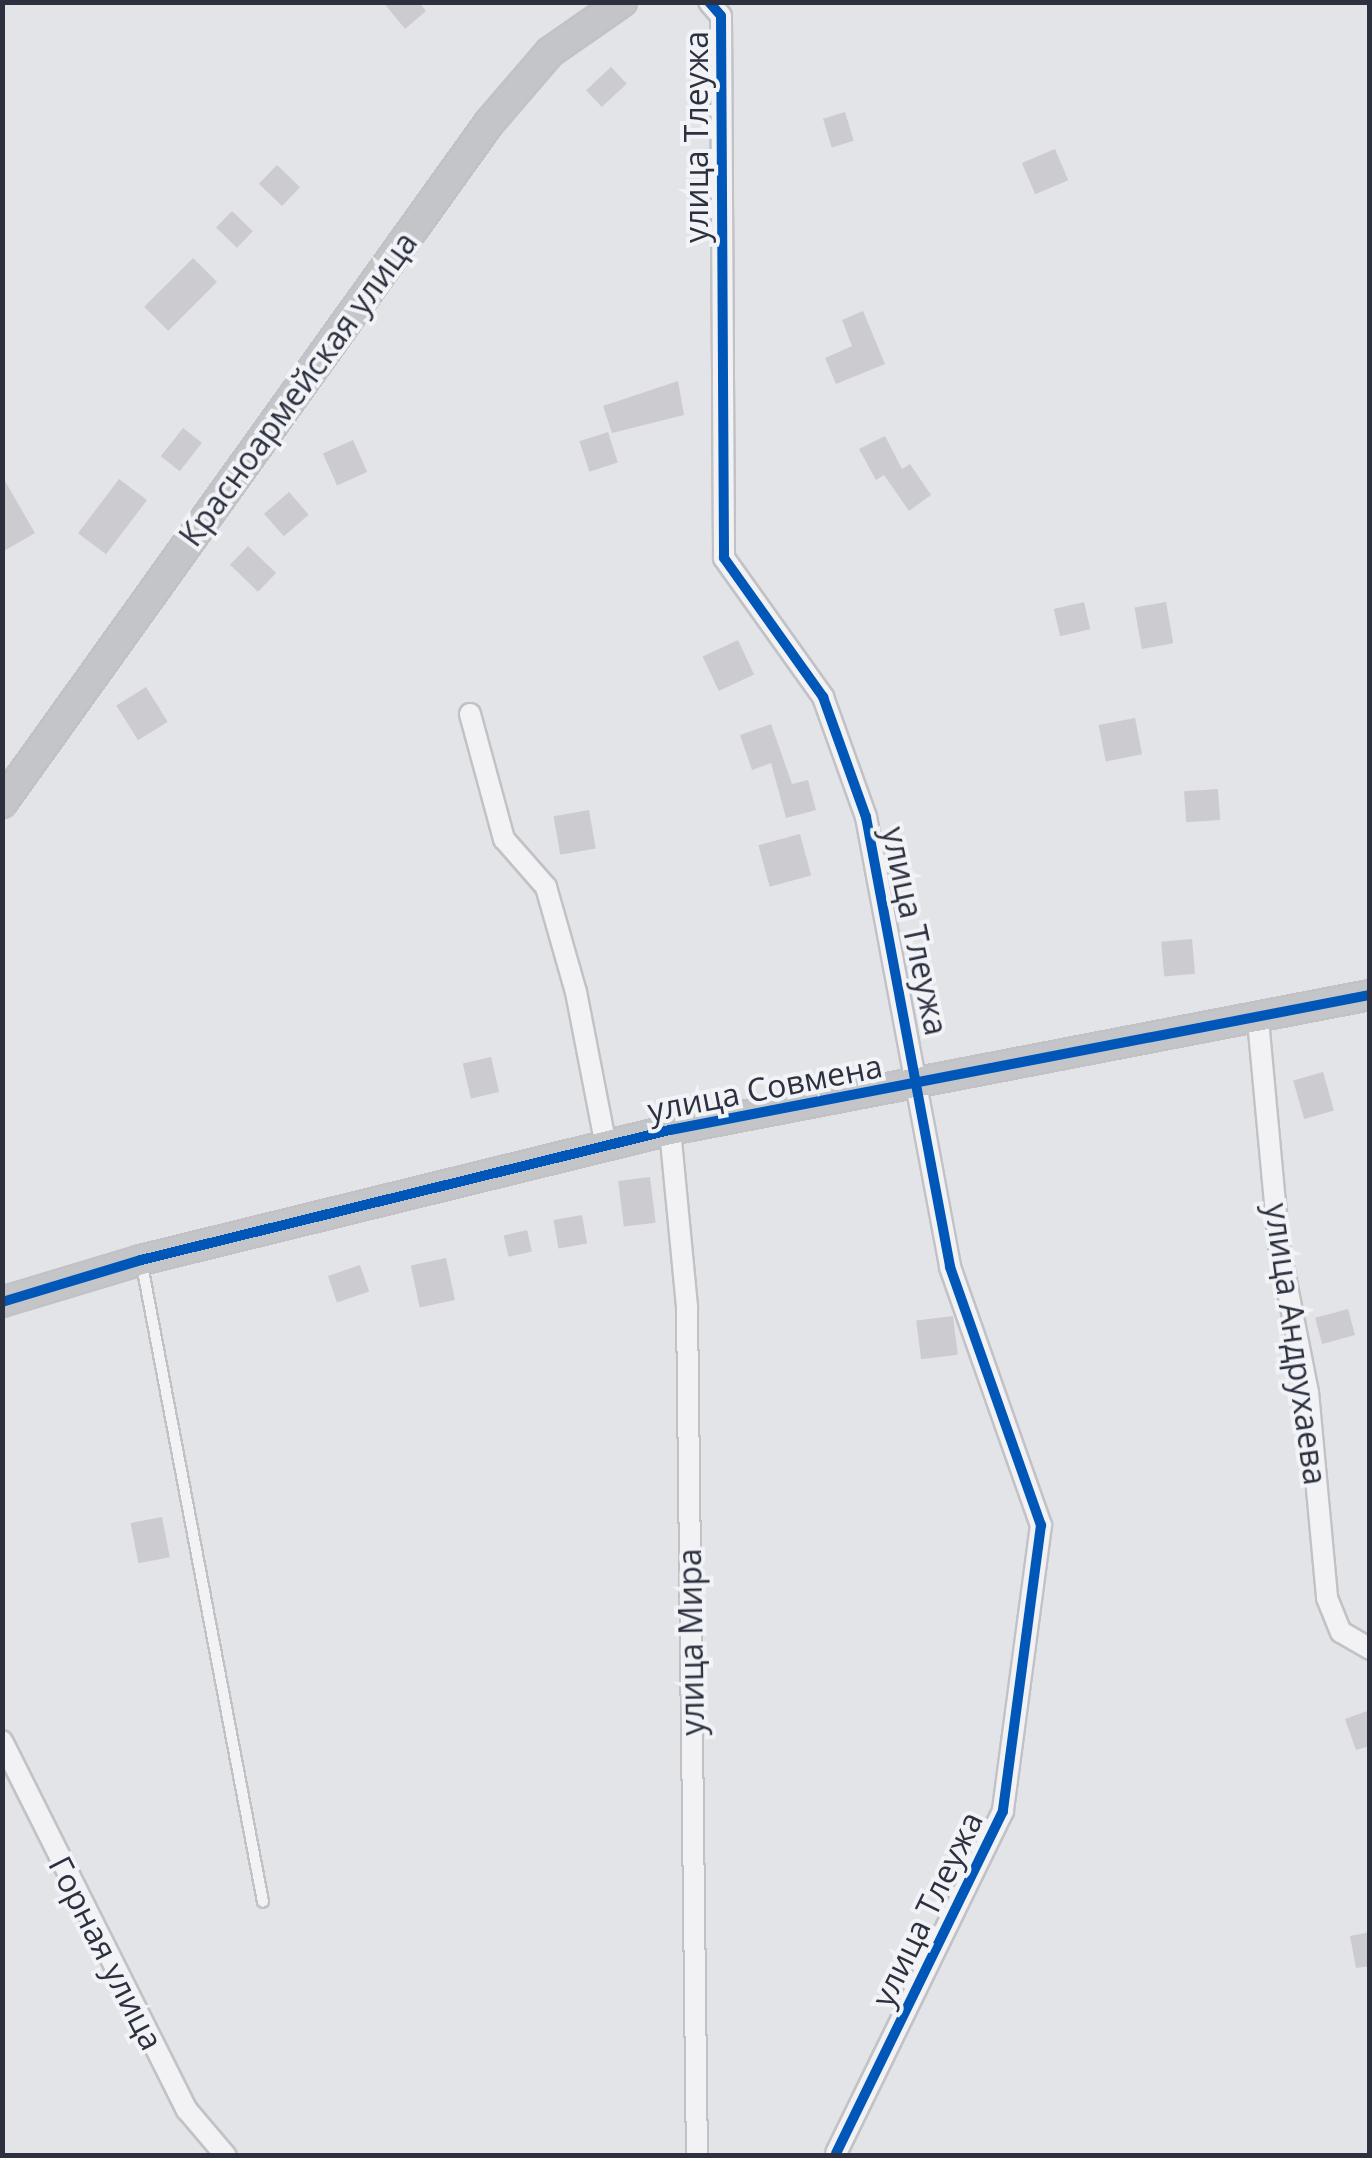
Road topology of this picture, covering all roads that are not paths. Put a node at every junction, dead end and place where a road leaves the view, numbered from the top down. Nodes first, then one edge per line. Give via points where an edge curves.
1 (622, 2) edge
2 (708, 2) edge
3 (470, 714) dead end
4 (2, 803) edge
5 (1370, 996) edge
6 (1258, 1020) junction
7 (921, 1084) junction
8 (670, 1130) junction
9 (606, 1146) junction
10 (142, 1260) junction
11 (2, 1302) edge
12 (1370, 1649) edge
13 (2, 1741) edge
14 (263, 1902) dead end
15 (836, 2154) edge
16 (226, 2156) edge
17 (697, 2156) edge

1 - 4 street, Красноармейская улица via 550,52 488,123
2 - 7 street, улица Тлеужа via 722,16 724,558 823,697 866,816
3 - 9 street via 504,838 551,902
5 - 6 street, улица Совмена
6 - 7 street, улица Совмена
6 - 12 street, улица Андрухаева via 1279,1246 1308,1392 1326,1598 1341,1632
7 - 8 street, улица Совмена
7 - 15 street, улица Тлеужа via 950,1267 1041,1525 1002,1811
8 - 9 street, улица Совмена
8 - 17 street, улица Мира via 687,1307
9 - 10 street, улица Совмена
10 - 11 street, улица Совмена
10 - 14 lane
13 - 16 street, Горная улица via 187,2110

